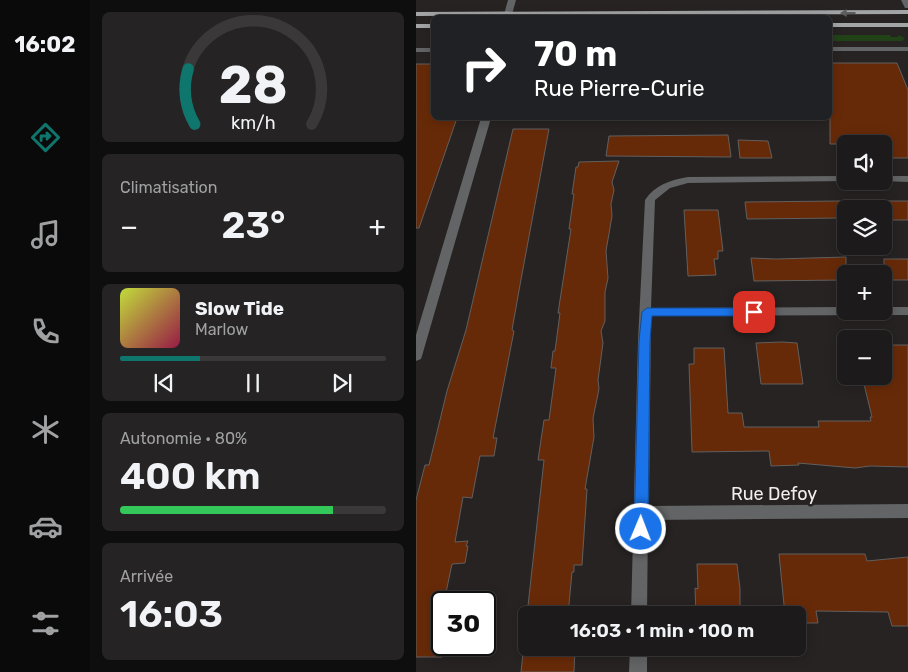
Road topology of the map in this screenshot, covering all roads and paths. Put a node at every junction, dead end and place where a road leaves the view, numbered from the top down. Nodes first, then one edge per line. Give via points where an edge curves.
1 (512, 0) edge
2 (905, 0) edge
3 (908, 6) edge
4 (908, 12) edge
5 (416, 14) edge
6 (462, 15) edge
7 (508, 15) edge
8 (608, 15) edge
9 (832, 25) edge
10 (908, 25) edge
11 (416, 26) edge
12 (431, 26) edge
13 (832, 49) edge
14 (908, 49) edge
15 (416, 50) edge
16 (431, 50) edge
17 (485, 120) edge
18 (908, 178) edge
19 (837, 179) edge
20 (892, 179) edge
21 (908, 311) edge
22 (647, 312) junction
23 (416, 356) edge
24 (908, 511) edge
25 (641, 513) junction
26 (639, 606) edge
27 (639, 656) edge
28 (638, 672) edge

1 - 7 street
2 - 3 street
4 -> 8 main road
5 - 6 main road
9 - 10 main road
11 - 12 main road
13 - 14 street
15 - 16 street
17 - 23 street
18 - 20 street
19 - 22 street via 688,180 660,189 650,200 648,209
21 - 22 street
22 - 25 street
24 - 25 street, Rue Defoy
25 - 26 street
27 - 28 street

